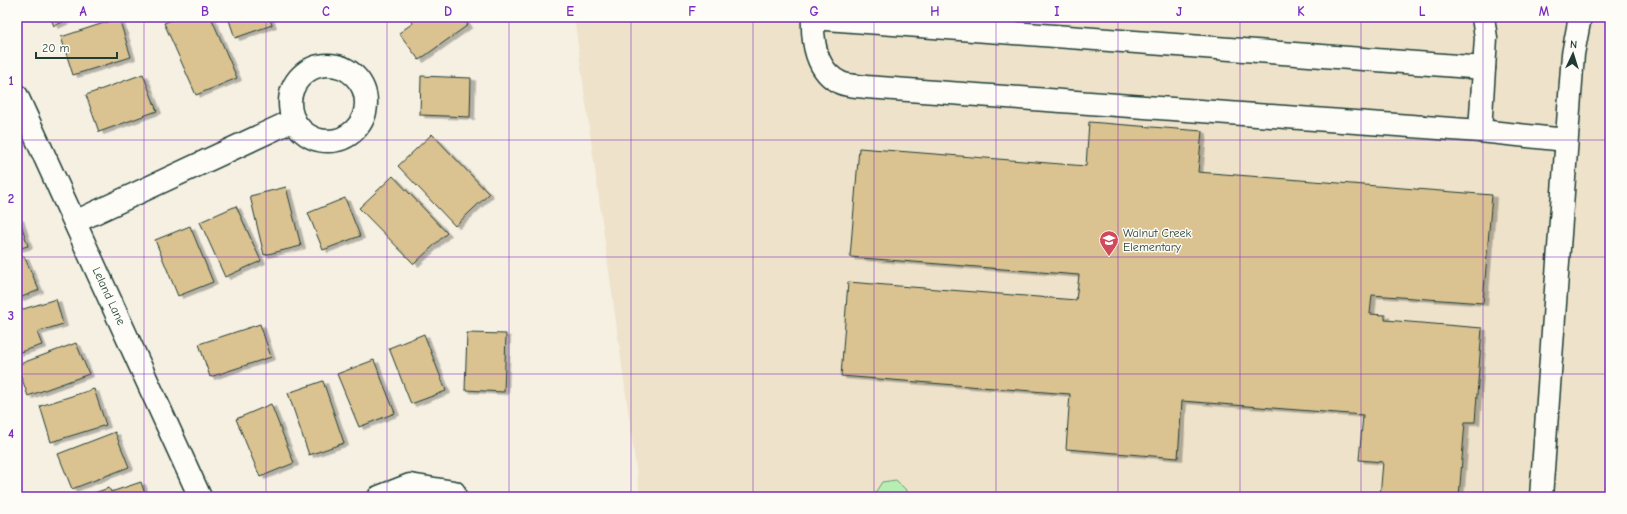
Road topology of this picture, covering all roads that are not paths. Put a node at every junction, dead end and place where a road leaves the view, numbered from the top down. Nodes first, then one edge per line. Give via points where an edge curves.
1 (1483, 17) edge
2 (1580, 17) edge
3 (813, 18) edge
4 (1484, 68) junction
5 (17, 96) edge
6 (294, 120) dead end
7 (1480, 131) junction
8 (1566, 140) junction
9 (75, 222) junction
10 (454, 492) dead end
11 (200, 497) edge
12 (379, 497) edge
13 (1541, 497) edge

1 - 4 street via 1486,38
2 - 8 street via 1573,54
3 - 4 street
3 - 7 street via 814,45 823,68 841,83 866,87
4 - 7 street
5 - 9 street, Leland Lane
6 - 9 street
7 - 8 street
8 - 13 street
9 - 11 street, Leland Lane
10 - 12 street via 410,484

